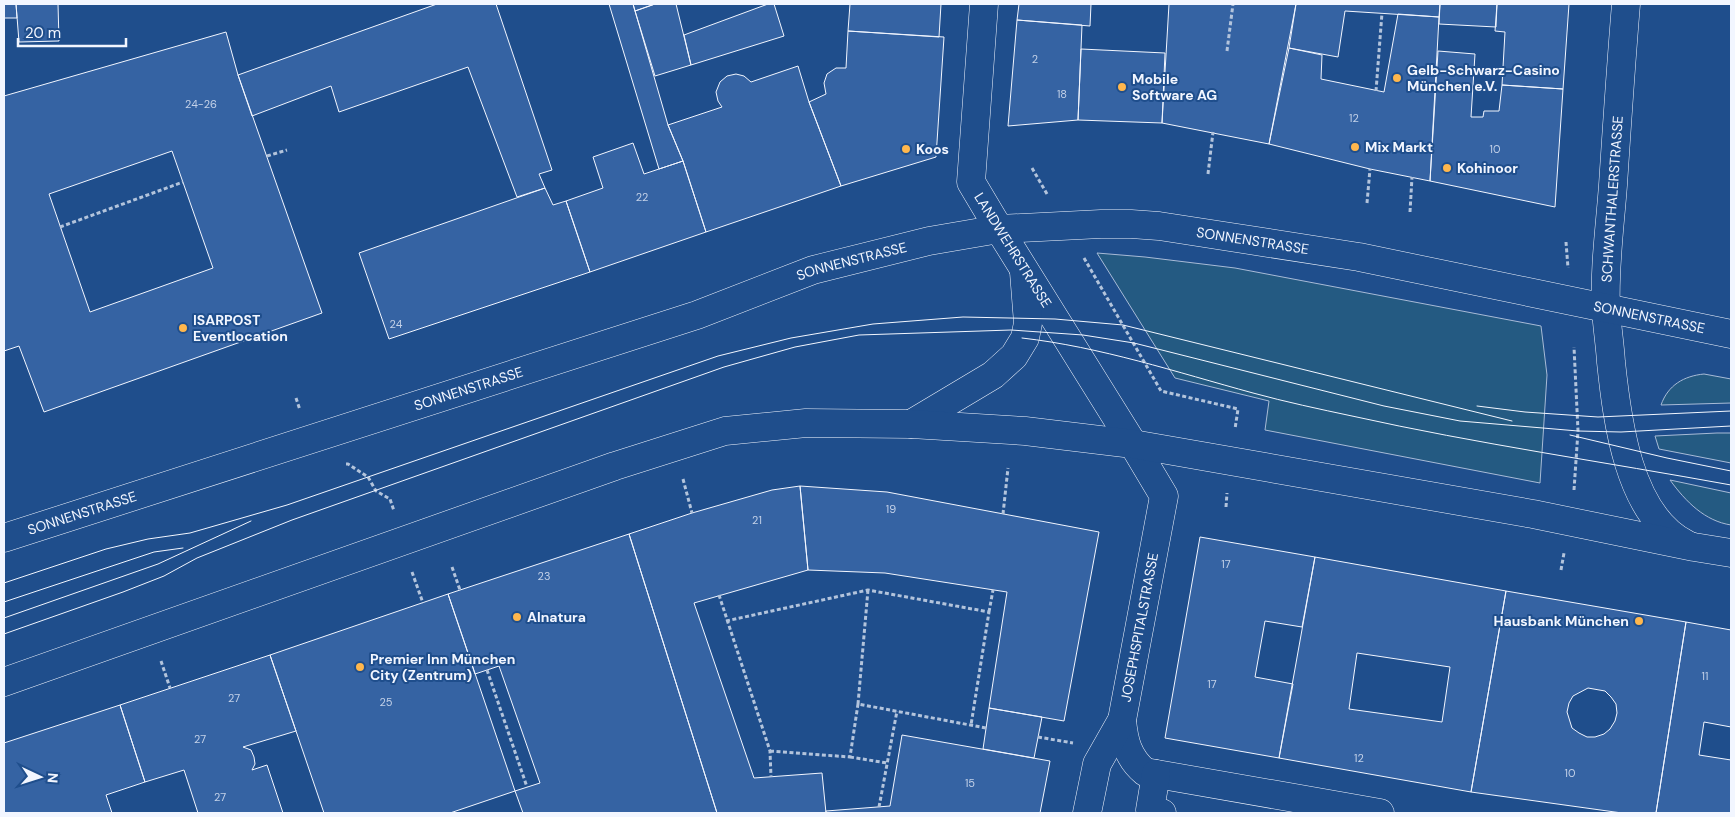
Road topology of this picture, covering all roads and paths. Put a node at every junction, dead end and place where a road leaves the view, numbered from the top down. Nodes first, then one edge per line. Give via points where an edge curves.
1 (984, 4) edge
2 (1233, 4) edge
3 (1626, 4) edge
4 (1382, 13) dead end
5 (1227, 51) dead end
6 (1376, 91) dead end
7 (1213, 132) dead end
8 (287, 150) dead end
9 (267, 156) dead end
10 (1032, 168) dead end
11 (1370, 169) dead end
12 (1208, 174) dead end
13 (1412, 177) dead end
14 (183, 182) dead end
15 (1367, 203) dead end
16 (1410, 212) dead end
17 (1064, 224) junction
18 (60, 227) dead end
19 (999, 229) junction
20 (1566, 242) dead end
21 (1024, 266) junction
22 (1572, 302) junction
23 (1606, 309) junction
24 (1731, 334) edge
25 (911, 424) junction
26 (1133, 444) junction
27 (1231, 460) junction
28 (1008, 468) dead end
29 (1226, 507) dead end
30 (1003, 514) dead end
31 (1570, 523) junction
32 (4, 538) edge
33 (1694, 547) junction
34 (1731, 553) edge
35 (452, 567) dead end
36 (1561, 570) dead end
37 (460, 590) dead end
38 (868, 590) junction
39 (993, 590) dead end
40 (718, 596) dead end
41 (989, 612) junction
42 (726, 621) junction
43 (487, 670) dead end
44 (4, 682) edge
45 (858, 704) junction
46 (898, 711) junction
47 (1122, 720) junction
48 (971, 725) junction
49 (986, 728) dead end
50 (770, 751) junction
51 (850, 757) junction
52 (887, 763) junction
53 (1156, 774) junction
54 (771, 777) dead end
55 (527, 787) dead end
56 (879, 807) dead end
57 (1156, 812) edge
58 (1087, 813) edge
59 (1380, 813) edge

1 - 19 main road, LANDWEHRSTRASSE via 971,182
2 - 5 path
3 - 23 main road, SCHWANTHALERSTRASSE
4 - 6 path
7 - 12 path
8 - 9 path
10 - 17 path
11 - 15 path
13 - 16 path
14 - 18 path
17 - 19 main road, SONNENSTRASSE
17 - 22 main road, SONNENSTRASSE via 1131,224 1178,229 1359,257
17 - 27 path via 1161,391 1238,409
19 - 21 main road, LANDWEHRSTRASSE
19 - 32 main road, SONNENSTRASSE via 929,241 814,270 679,321
20 - 22 path
21 - 25 main road via 1028,323 1018,350 993,375
21 - 26 main road, LANDWEHRSTRASSE
22 - 23 main road, SONNENSTRASSE
22 - 31 path via 1578,431
23 - 24 main road, SONNENSTRASSE
23 - 33 main road, SCHWANTHALERSTRASSE via 1618,417 1630,468 1657,519 1676,538
25 - 26 main road via 1043,432
25 - 44 main road via 806,423 725,431 615,466
26 - 27 main road
26 - 47 main road, JOSEPHSPITALSTRASSE via 1164,496
27 - 29 path
27 - 31 main road
28 - 30 path
31 - 33 main road
31 - 36 path
33 - 34 main road
35 - 37 path
38 - 41 path
38 - 42 path
38 - 45 path
39 - 41 path
40 - 42 path
41 - 48 path
42 - 50 path
43 - 55 path
45 - 46 path
45 - 51 path
46 - 48 path
46 - 52 path
47 - 53 main road via 1127,748 1133,760 1145,772
47 - 58 main road, JOSEPHSPITALSTRASSE via 1097,764
48 - 49 path
50 - 51 path
50 - 54 path
51 - 52 path
52 - 56 path
53 - 57 main road
53 - 59 main road

